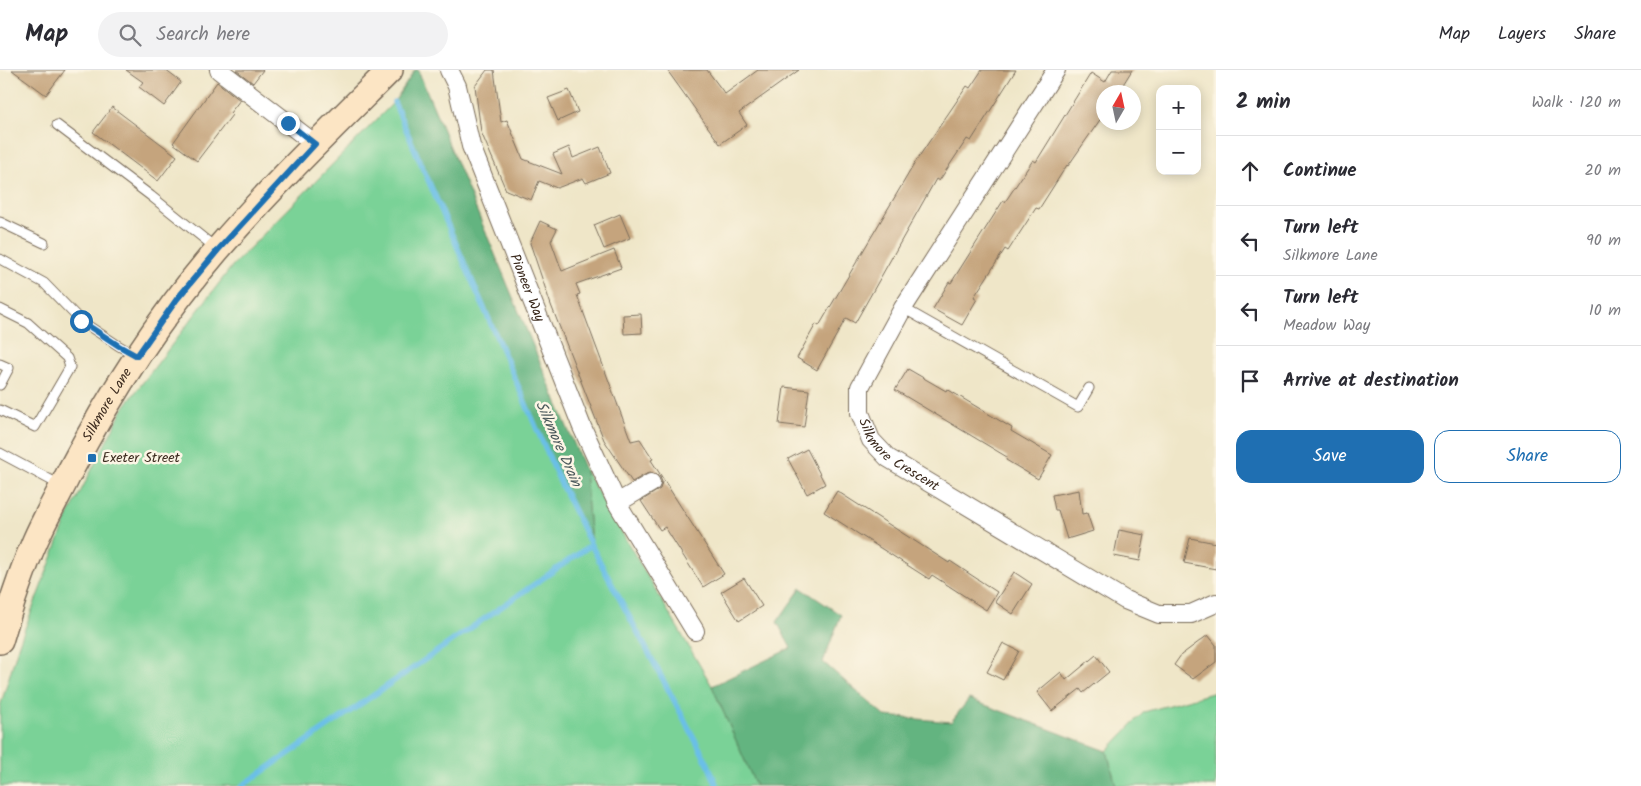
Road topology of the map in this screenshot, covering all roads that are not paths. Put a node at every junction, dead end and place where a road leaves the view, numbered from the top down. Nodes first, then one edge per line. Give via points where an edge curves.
1 (219, 70) edge
2 (390, 70) edge
3 (449, 70) edge
4 (1056, 70) edge
5 (58, 125) dead end
6 (315, 144) junction
7 (0, 222) edge
8 (44, 243) dead end
9 (218, 250) junction
10 (0, 259) edge
11 (903, 308) junction
12 (0, 310) edge
13 (137, 356) junction
14 (0, 364) edge
15 (0, 386) edge
16 (1089, 388) dead end
17 (0, 410) edge
18 (0, 453) edge
19 (651, 483) dead end
20 (63, 486) junction
21 (617, 503) junction
22 (1216, 603) edge
23 (5, 606) edge
24 (695, 631) dead end
25 (0, 641) edge

1 - 6 street
2 - 6 street, Silkmore Lane
3 - 21 street, Pioneer Way via 457,86 474,154 582,427
4 - 11 street, Silkmore Crescent
5 - 9 lane
6 - 9 street, Silkmore Lane
7 - 8 lane
9 - 13 street, Silkmore Lane via 177,299
10 - 13 lane via 44,283 81,321
11 - 16 lane via 1078,407
11 - 22 street, Silkmore Crescent via 860,387 860,413 870,440 888,458 1125,600 1158,614 1191,614
12 - 17 lane via 28,324 67,358 70,367 35,427
13 - 20 street, Silkmore Lane via 121,378
14 - 15 lane via 9,368
18 - 20 lane
19 - 21 street
20 - 23 street, Silkmore Lane
21 - 24 street, Pioneer Way
23 - 25 street, Silkmore Lane

